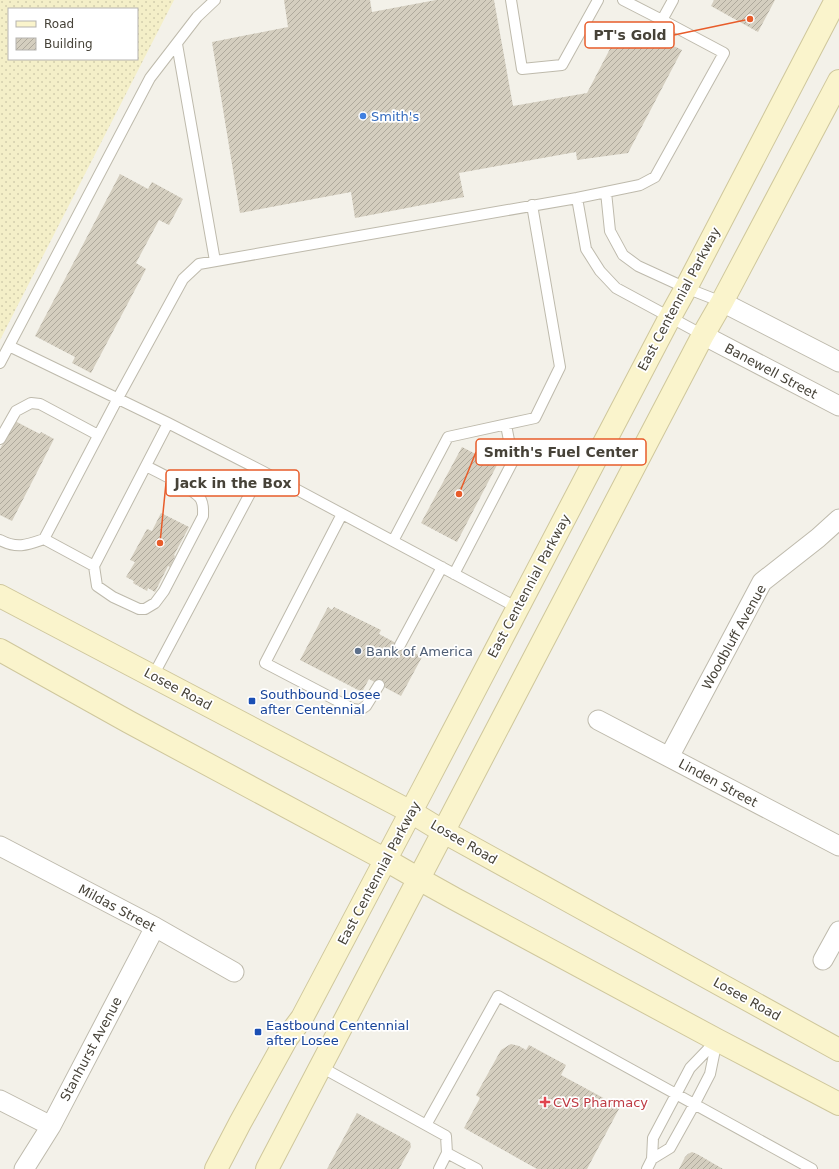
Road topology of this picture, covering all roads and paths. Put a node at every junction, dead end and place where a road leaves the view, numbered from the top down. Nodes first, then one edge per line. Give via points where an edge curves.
1 (215, 0) edge
2 (511, 0) edge
3 (598, 0) edge
4 (623, 0) edge
5 (673, 0) edge
6 (836, 0) edge
7 (662, 20) junction
8 (177, 44) junction
9 (839, 81) edge
10 (606, 192) junction
11 (577, 198) junction
12 (532, 205) junction
13 (215, 261) junction
14 (686, 288) junction
15 (722, 302) junction
16 (670, 317) junction
17 (703, 335) junction
18 (9, 346) junction
19 (839, 362) edge
20 (0, 364) edge
21 (118, 398) junction
22 (839, 406) edge
23 (168, 423) junction
24 (506, 425) junction
25 (98, 435) junction
26 (0, 439) edge
27 (146, 466) junction
28 (262, 471) junction
29 (342, 514) junction
30 (839, 519) edge
31 (44, 539) junction
32 (0, 540) edge
33 (393, 541) junction
34 (94, 566) junction
35 (442, 567) junction
36 (454, 574) junction
37 (0, 596) edge
38 (518, 608) junction
39 (400, 645) dead end
40 (0, 650) edge
41 (153, 676) junction
42 (379, 685) dead end
43 (598, 720) dead end
44 (669, 757) junction
45 (411, 812) junction
46 (444, 832) junction
47 (0, 846) edge
48 (839, 846) edge
49 (386, 860) junction
50 (419, 879) junction
51 (155, 927) junction
52 (839, 931) edge
53 (823, 960) dead end
54 (234, 972) dead end
55 (717, 1040) junction
56 (839, 1050) edge
57 (321, 1067) junction
58 (676, 1095) junction
59 (0, 1100) edge
60 (839, 1104) edge
61 (694, 1105) junction
62 (240, 1123) junction
63 (426, 1125) junction
64 (51, 1126) junction
65 (447, 1153) junction
66 (652, 1159) junction
67 (24, 1169) edge
68 (216, 1169) edge
69 (234, 1169) edge
70 (267, 1169) edge
71 (439, 1169) edge
72 (477, 1169) edge
73 (647, 1169) edge
74 (812, 1169) edge

1 - 8 lane
2 - 3 lane via 522,69 562,65
4 - 7 lane
5 - 7 lane
6 - 14 main road, East Centennial Parkway
7 - 10 lane via 724,53 655,177 640,185
8 - 13 lane
8 - 18 lane via 150,78
9 - 15 main road
10 - 11 lane
10 - 14 lane via 610,231 623,255 638,266
11 - 12 lane
11 - 16 lane via 586,248 600,272 616,288
12 - 13 lane
12 - 24 lane via 560,367 535,418
13 - 21 lane via 199,264 183,279
14 - 15 lane
14 - 16 main road, East Centennial Parkway
15 - 17 main road
15 - 19 street
16 - 17 lane
16 - 38 main road, East Centennial Parkway
17 - 22 street, Banewell Street
17 - 46 main road
18 - 20 lane
18 - 21 lane
21 - 23 lane
21 - 25 lane
23 - 27 lane
23 - 28 lane
24 - 33 lane via 448,437
24 - 36 lane via 513,461
25 - 26 lane via 40,404 31,402 16,411
25 - 31 lane
27 - 34 lane
27 - 34 lane via 192,492 200,498 204,506 203,516 164,591 155,603 139,609 97,586
28 - 29 lane
28 - 41 lane
29 - 33 lane
29 - 42 lane via 265,663 353,709 360,710 366,706
30 - 44 street, Woodbluff Avenue via 762,582
31 - 32 lane via 19,546
31 - 34 lane
33 - 35 lane
35 - 36 lane
35 - 39 lane
36 - 38 lane
37 - 41 main road, Losee Road
38 - 45 main road, East Centennial Parkway
40 - 49 main road
41 - 45 main road, Losee Road
43 - 44 street, Linden Street
44 - 48 street, Linden Street
45 - 46 main road, Losee Road
45 - 49 main road, East Centennial Parkway
46 - 50 main road
46 - 56 main road, Losee Road
47 - 51 street, Mildas Street
49 - 50 main road
49 - 62 main road, East Centennial Parkway via 302,1018 287,1038
50 - 55 main road
50 - 57 main road
51 - 54 street, Mildas Street
51 - 64 street, Stanhurst Avenue
52 - 53 street
55 - 58 lane via 690,1068
55 - 60 main road
55 - 61 lane via 710,1074
57 - 63 lane
57 - 70 main road
58 - 61 lane
58 - 63 lane via 498,996
58 - 66 lane via 653,1138
59 - 64 street
61 - 66 lane via 670,1148
61 - 74 lane
62 - 68 main road, East Centennial Parkway
62 - 69 main road
63 - 65 lane via 446,1136
64 - 67 street, Stanhurst Avenue
65 - 71 lane
65 - 72 lane
66 - 73 lane

